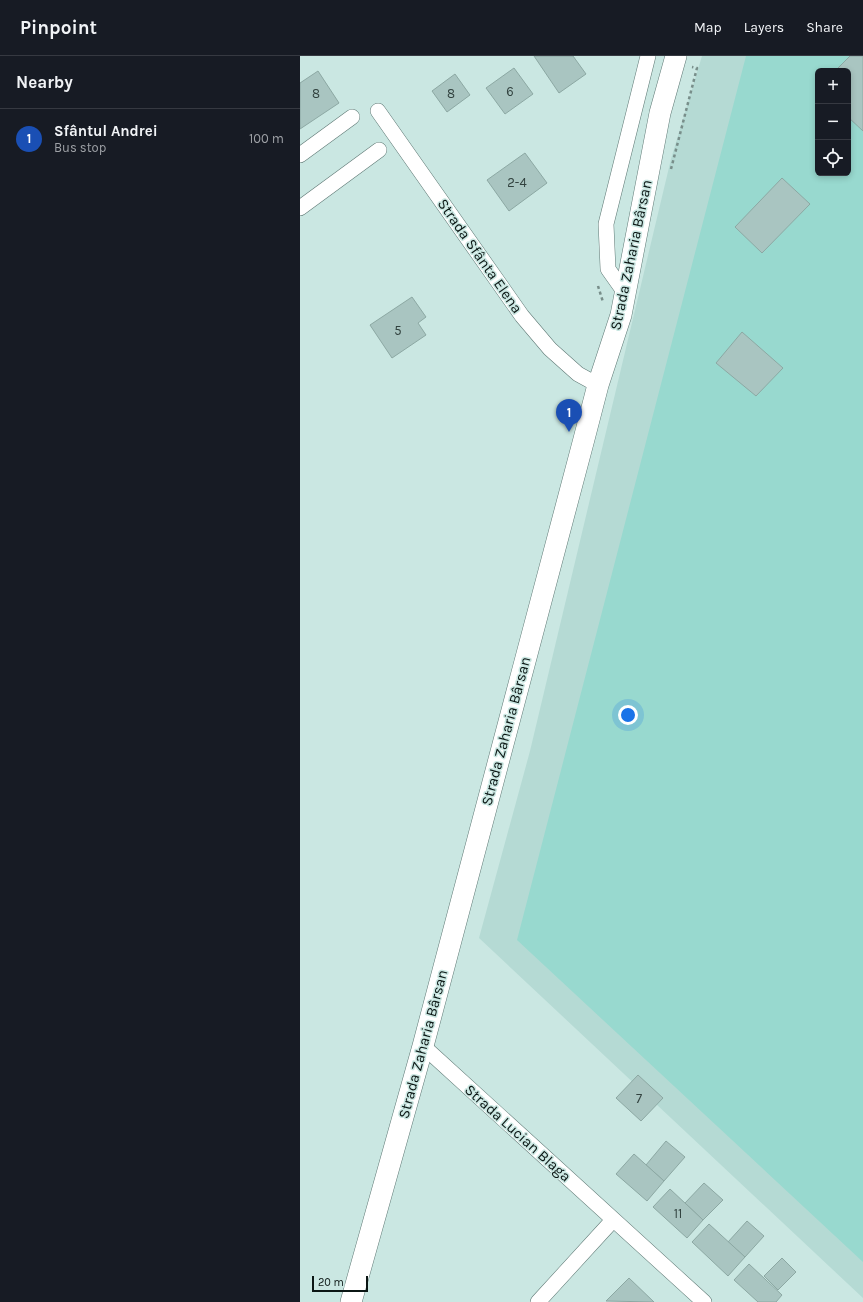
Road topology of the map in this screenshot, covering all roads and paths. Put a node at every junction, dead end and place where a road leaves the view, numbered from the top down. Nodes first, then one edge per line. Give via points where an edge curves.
1 (648, 56) edge
2 (676, 56) edge
3 (692, 56) edge
4 (378, 111) dead end
5 (352, 117) dead end
6 (380, 150) dead end
7 (300, 155) edge
8 (652, 158) junction
9 (300, 208) edge
10 (625, 293) junction
11 (598, 386) junction
12 (423, 1046) junction
13 (613, 1220) junction
14 (351, 1302) edge
15 (538, 1302) edge
16 (704, 1302) edge

1 - 10 street via 606,224 608,269
2 - 8 main road via 660,113
3 - 8 main road
4 - 11 street, Strada Sfânta Elena via 522,316 550,349 578,374
5 - 7 street
6 - 9 street
8 - 10 main road, Strada Zaharia Bârsan
10 - 11 main road, Strada Zaharia Bârsan via 621,315
11 - 12 main road, Strada Zaharia Bârsan
12 - 13 street, Strada Lucian Blaga
12 - 14 main road, Strada Zaharia Bârsan
13 - 15 street
13 - 16 street, Strada Lucian Blaga

